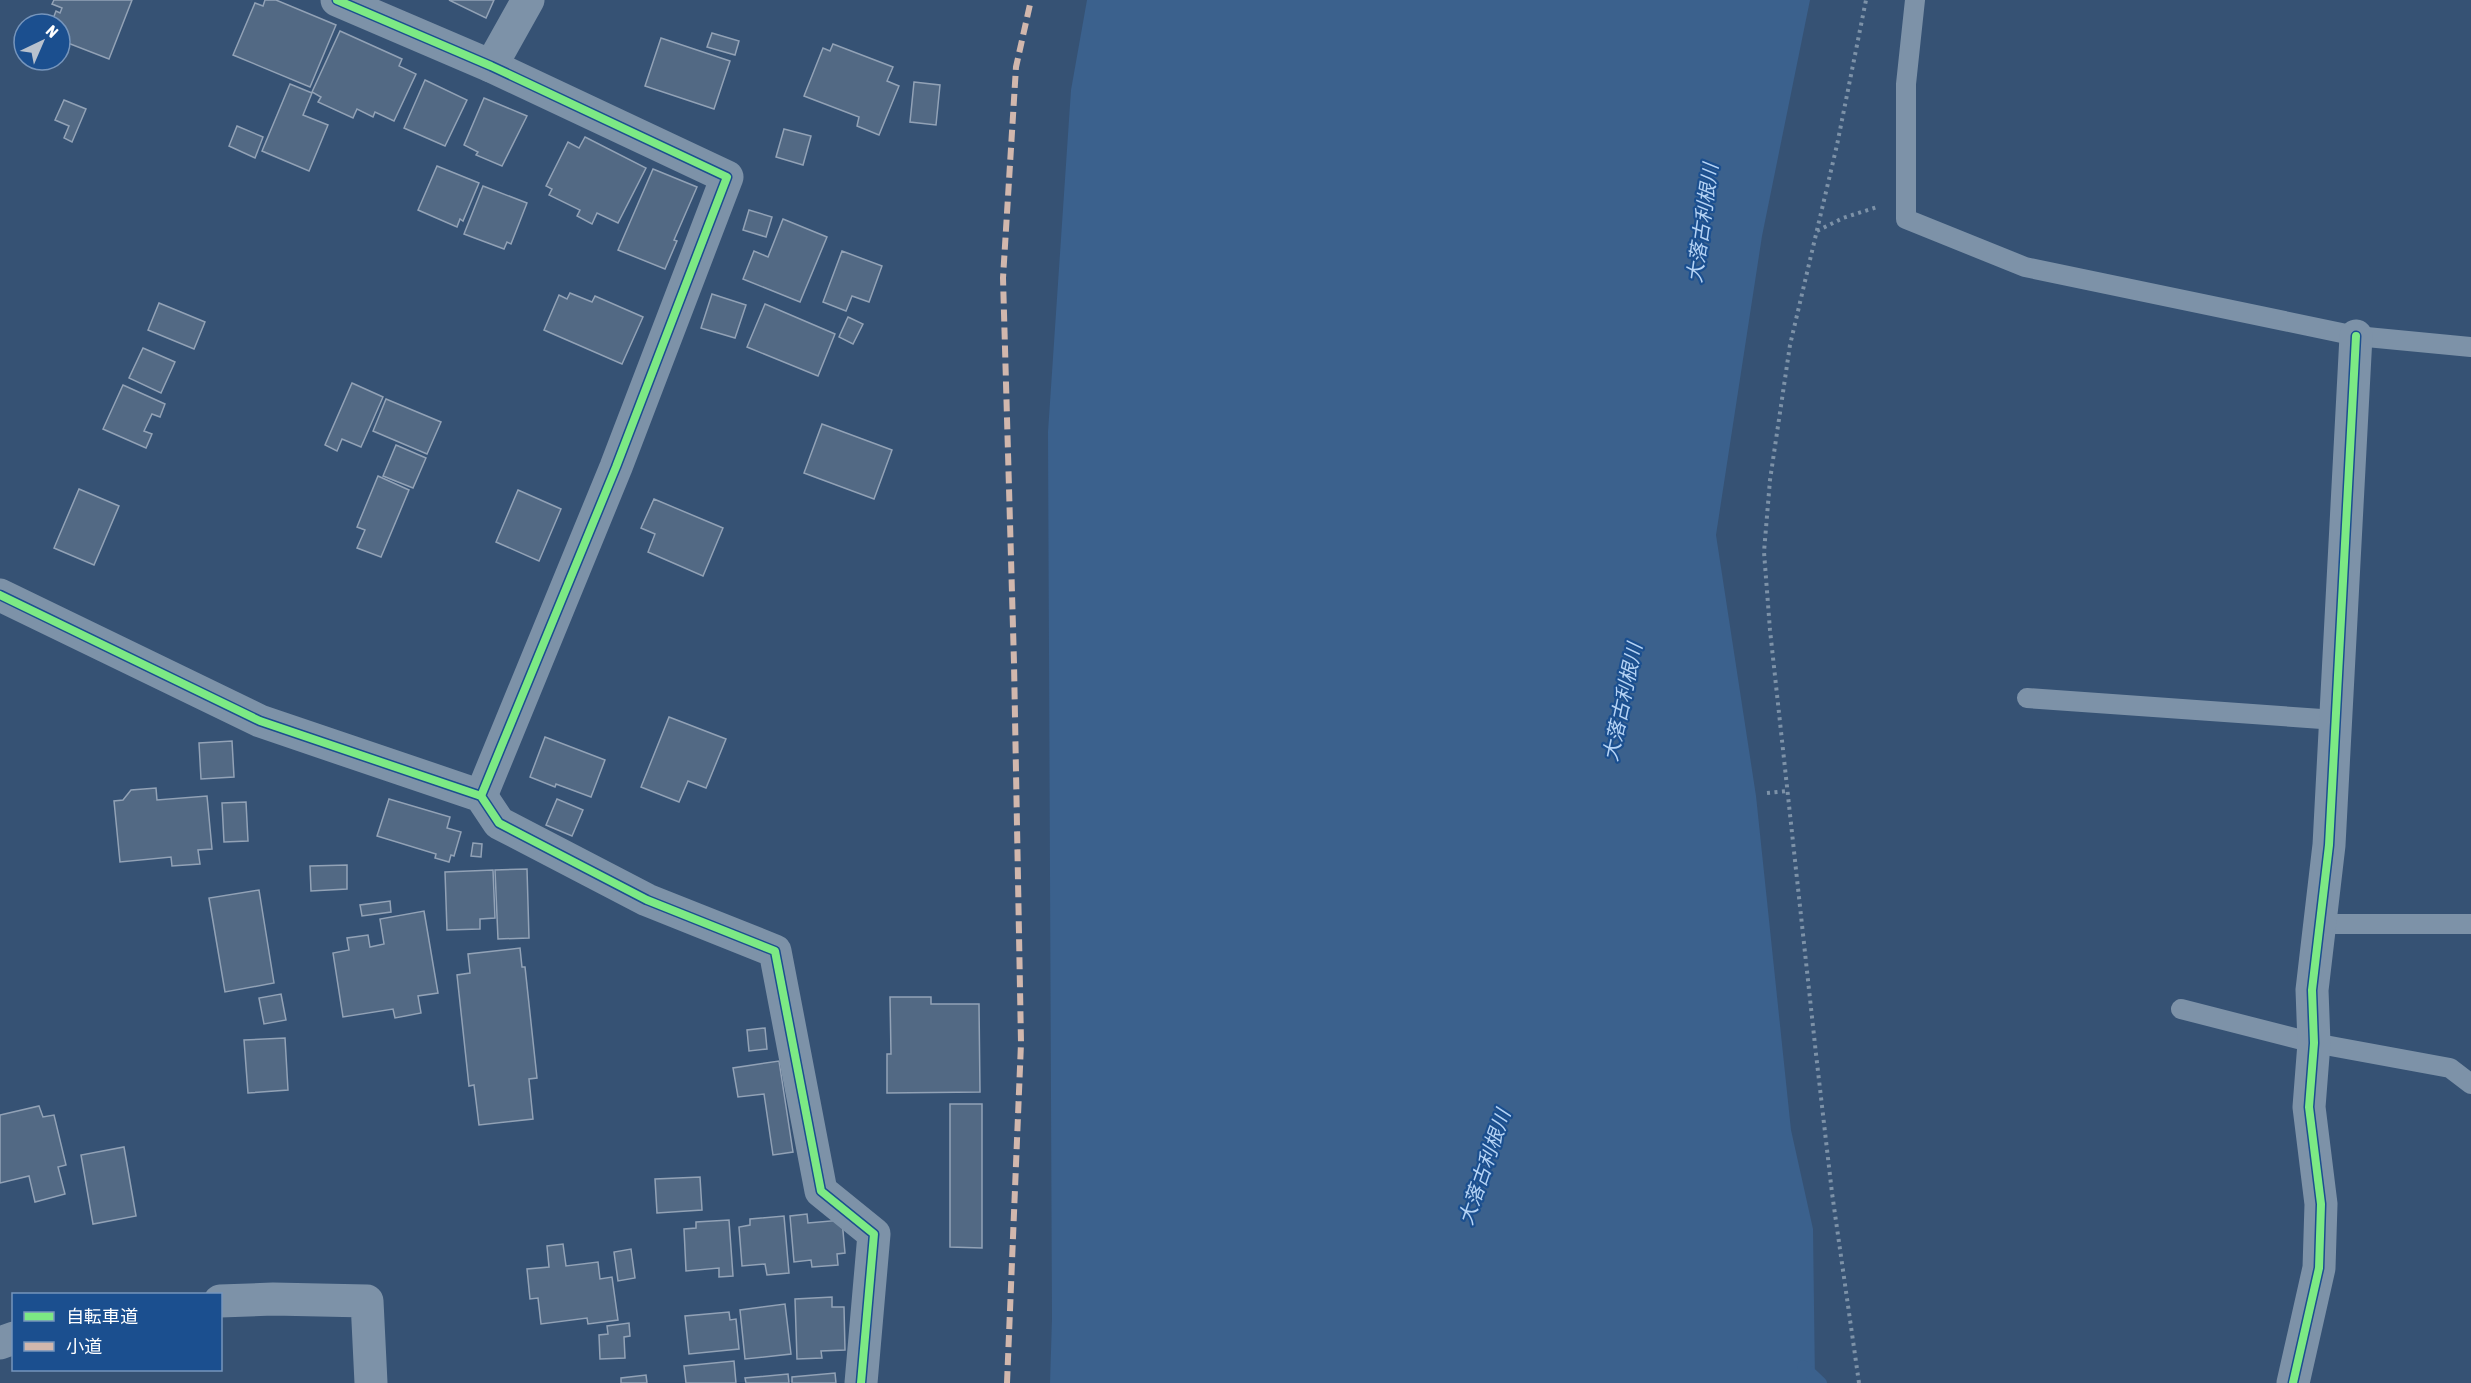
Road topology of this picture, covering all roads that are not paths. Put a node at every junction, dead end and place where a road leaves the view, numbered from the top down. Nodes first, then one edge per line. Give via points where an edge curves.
1 (337, 0) edge
2 (528, 0) edge
3 (1915, 0) edge
4 (491, 66) junction
5 (2356, 336) junction
6 (2471, 347) edge
7 (0, 594) edge
8 (2027, 698) dead end
9 (2336, 720) junction
10 (481, 796) junction
11 (2320, 924) junction
12 (2471, 924) edge
13 (2181, 1009) dead end
14 (2314, 1043) junction
15 (2471, 1084) edge
16 (222, 1301) edge
17 (371, 1383) edge
18 (861, 1383) edge
19 (2293, 1383) edge

1 - 4 street
2 - 4 street
3 - 5 lane via 1906,84 1906,219 2025,267
4 - 10 street via 727,177 616,467
5 - 6 lane
5 - 9 street
7 - 10 street via 260,721
8 - 9 lane
9 - 11 street
10 - 18 street via 499,823 647,900 775,951 821,1191 874,1234
11 - 12 lane
11 - 14 street via 2312,990
13 - 14 lane
14 - 15 lane via 2450,1068
14 - 19 street via 2309,1107 2321,1204 2319,1268
16 - 17 street via 367,1301

